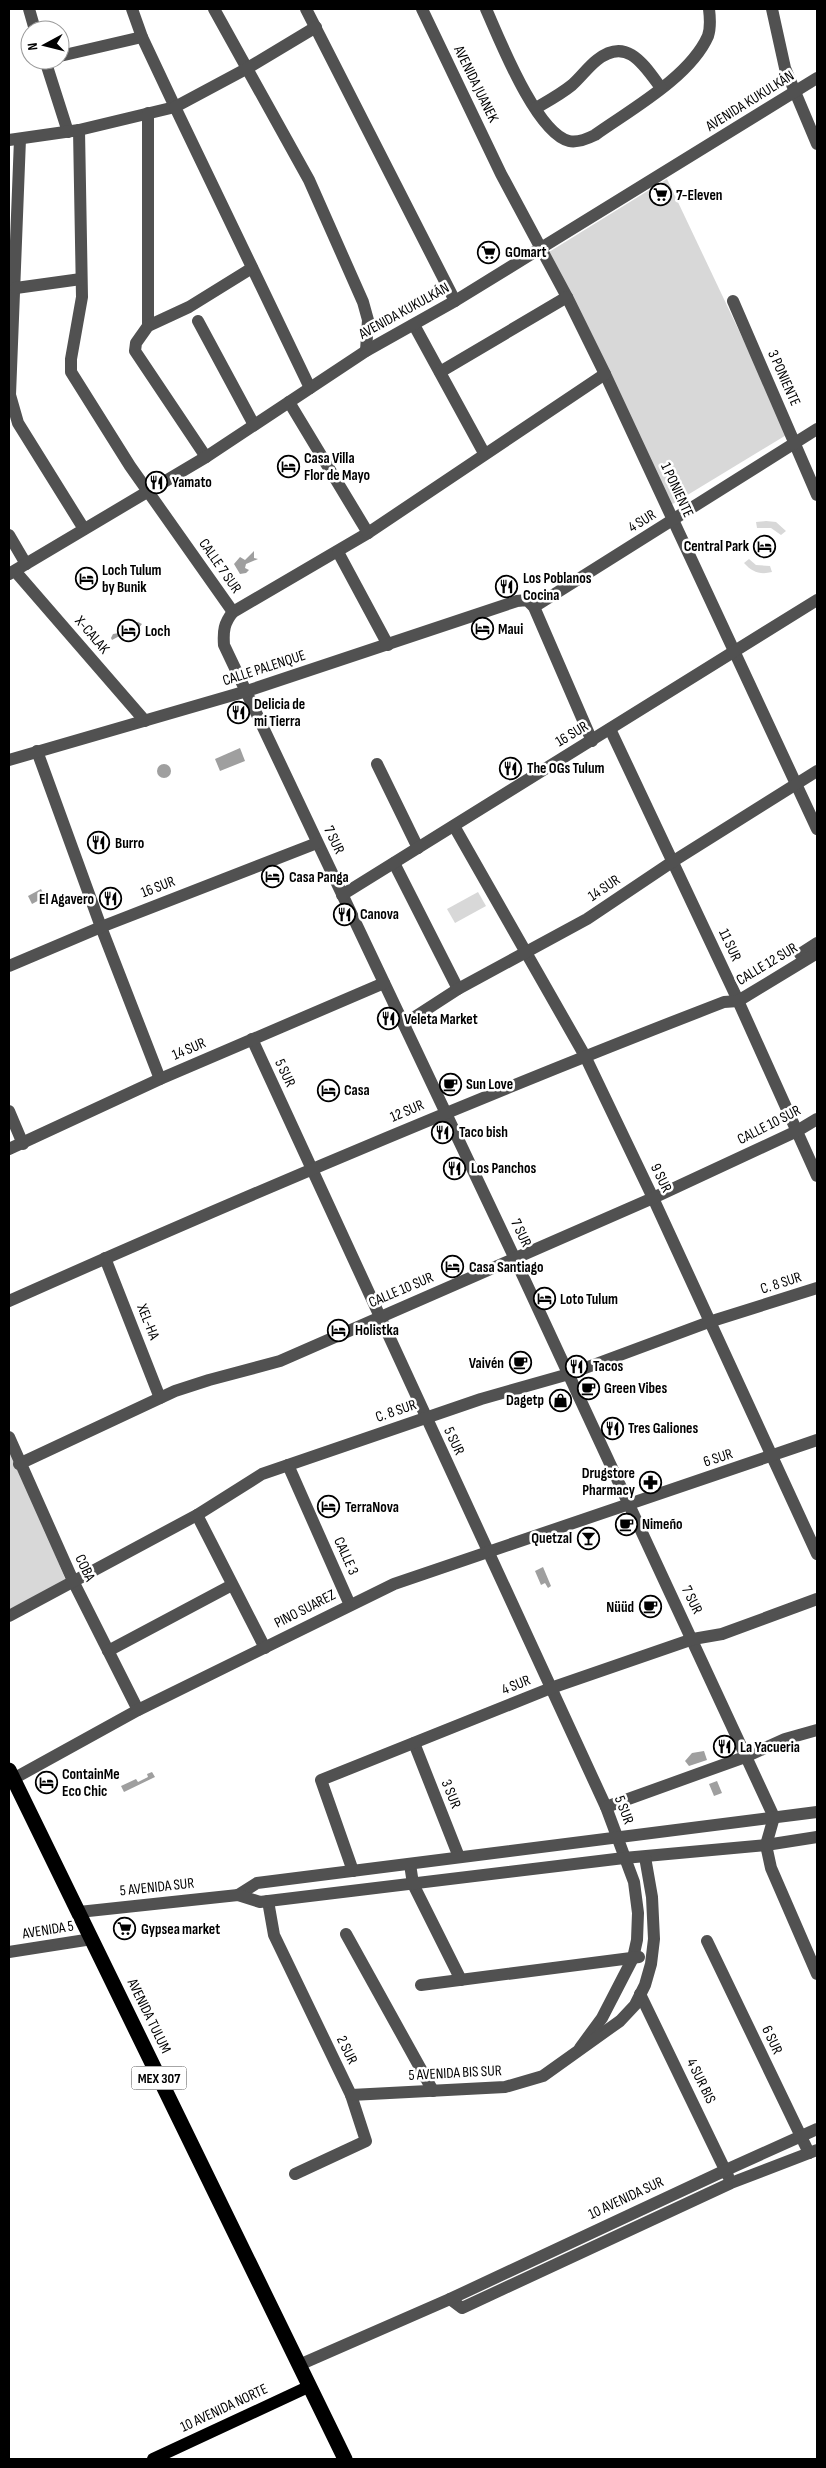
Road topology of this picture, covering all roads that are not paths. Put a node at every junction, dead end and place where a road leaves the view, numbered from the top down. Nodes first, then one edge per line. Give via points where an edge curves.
1 (132, 9) edge
2 (214, 9) edge
3 (306, 9) edge
4 (422, 9) edge
5 (486, 9) edge
6 (709, 9) edge
7 (772, 9) edge
8 (316, 27) junction
9 (142, 37) junction
10 (70, 54) edge
11 (246, 69) junction
12 (49, 70) edge
13 (817, 78) edge
14 (661, 88) junction
15 (794, 93) junction
16 (175, 107) junction
17 (536, 108) junction
18 (148, 113) junction
19 (74, 131) junction
20 (14, 140) edge
21 (817, 144) edge
22 (541, 249) junction
23 (252, 268) junction
24 (82, 279) junction
25 (16, 288) junction
26 (567, 297) junction
27 (733, 301) dead end
28 (455, 302) junction
29 (198, 321) dead end
30 (414, 325) junction
31 (148, 326) junction
32 (366, 350) junction
33 (440, 372) junction
34 (605, 374) junction
35 (310, 388) junction
36 (289, 402) junction
37 (254, 425) junction
38 (817, 429) edge
39 (795, 443) junction
40 (484, 453) junction
41 (206, 457) junction
42 (148, 491) junction
43 (817, 495) edge
44 (673, 521) junction
45 (84, 529) junction
46 (368, 533) junction
47 (9, 535) edge
48 (338, 552) junction
49 (26, 564) junction
50 (12, 573) edge
51 (817, 600) edge
52 (531, 604) junction
53 (233, 612) junction
54 (388, 645) junction
55 (735, 652) junction
56 (247, 692) junction
57 (146, 721) junction
58 (610, 729) junction
59 (592, 741) junction
60 (37, 751) junction
61 (9, 760) edge
62 (377, 764) dead end
63 (817, 771) edge
64 (797, 785) junction
65 (454, 826) junction
66 (817, 829) edge
67 (317, 842) junction
68 (418, 848) junction
69 (672, 862) junction
70 (394, 863) junction
71 (342, 896) junction
72 (101, 927) junction
73 (817, 943) edge
74 (817, 953) edge
75 (525, 954) junction
76 (10, 965) edge
77 (384, 983) junction
78 (458, 990) junction
79 (736, 998) junction
80 (724, 1002) joint
81 (404, 1024) junction
82 (252, 1039) junction
83 (585, 1056) junction
84 (160, 1079) junction
85 (9, 1111) edge
86 (446, 1113) junction
87 (817, 1119) edge
88 (797, 1131) junction
89 (23, 1144) junction
90 (9, 1149) edge
91 (312, 1169) junction
92 (817, 1176) edge
93 (653, 1198) junction
94 (105, 1258) junction
95 (515, 1259) junction
96 (817, 1288) edge
97 (9, 1301) edge
98 (380, 1316) junction
99 (709, 1322) junction
100 (569, 1374) junction
101 (160, 1398) junction
102 (425, 1418) junction
103 (9, 1437) edge
104 (817, 1440) edge
105 (772, 1458) junction
106 (19, 1464) junction
107 (288, 1465) junction
108 (628, 1505) junction
109 (197, 1515) junction
110 (489, 1552) junction
111 (817, 1554) edge
112 (74, 1583) junction
113 (232, 1585) junction
114 (817, 1599) edge
115 (350, 1605) junction
116 (9, 1616) edge
117 (693, 1639) junction
118 (265, 1648) junction
119 (108, 1651) junction
120 (551, 1688) junction
121 (138, 1710) junction
122 (817, 1730) edge
123 (414, 1743) junction
124 (745, 1757) junction
125 (11, 1774) edge
126 (606, 1807) junction
127 (817, 1812) edge
128 (774, 1817) junction
129 (616, 1836) junction
130 (817, 1837) edge
131 (766, 1845) junction
132 (645, 1856) junction
133 (459, 1857) junction
134 (624, 1858) junction
135 (410, 1864) junction
136 (353, 1871) junction
137 (413, 1884) junction
138 (238, 1895) junction
139 (268, 1901) junction
140 (79, 1912) junction
141 (346, 1934) dead end
142 (92, 1939) junction
143 (707, 1941) dead end
144 (9, 1952) edge
145 (652, 1956) junction
146 (633, 1958) junction
147 (817, 1974) edge
148 (461, 1980) junction
149 (420, 1985) dead end
150 (640, 1994) junction
151 (580, 2048) junction
152 (433, 2091) junction
153 (351, 2095) junction
154 (817, 2129) edge
155 (800, 2136) junction
156 (813, 2151) edge
157 (726, 2170) junction
158 (295, 2174) dead end
159 (731, 2183) junction
160 (450, 2299) junction
161 (300, 2365) junction
162 (310, 2386) junction
163 (153, 2459) edge
164 (345, 2459) edge

1 - 9 street
2 - 11 street
3 - 8 street
4 - 22 street, AVENIDA JUANEK via 501,174
5 - 17 street via 514,73
6 - 14 street via 709,34 700,49
7 - 15 street
8 - 11 street
8 - 28 street
9 - 10 street
9 - 16 street
11 - 16 street
11 - 32 street via 309,180 363,302 368,320
12 - 19 street, CALLE 7 SUR
13 - 15 street, AVENIDA KUKULKÁN
14 - 17 street via 595,136 582,140 569,141 557,135
14 - 17 street via 636,57 625,51 609,52 573,84
15 - 21 street
15 - 22 street, AVENIDA KUKULKÁN
16 - 18 street
16 - 23 street
18 - 19 street
18 - 31 street
19 - 20 street
19 - 24 street, CALLE 7 SUR
20 - 25 street
22 - 26 street, 1 PONIENTE
22 - 28 street, AVENIDA KUKULKÁN
23 - 31 street via 189,307
23 - 35 street
24 - 25 street
24 - 42 street, CALLE 7 SUR via 71,372
25 - 45 street via 10,395 13,412
26 - 33 street
26 - 34 street, 1 PONIENTE
27 - 39 street, 3 PONIENTE
28 - 30 street, AVENIDA KUKULKÁN
29 - 37 street
30 - 32 street, AVENIDA KUKULKÁN
30 - 33 street
31 - 41 street via 136,343 135,351
32 - 35 street, AVENIDA KUKULKÁN
33 - 40 street
34 - 40 street
34 - 44 street, 1 PONIENTE
35 - 36 street, AVENIDA KUKULKÁN
36 - 37 street, AVENIDA KUKULKÁN
36 - 46 street
37 - 41 street, AVENIDA KUKULKÁN
38 - 39 street, 4 SUR
39 - 43 street, 3 PONIENTE
39 - 44 street, 4 SUR
40 - 46 street
41 - 42 street, AVENIDA KUKULKÁN
42 - 45 street, AVENIDA KUKULKÁN
42 - 53 street, CALLE 7 SUR
44 - 52 street, 4 SUR
44 - 55 street, 1 PONIENTE
45 - 49 street, AVENIDA KUKULKÁN
46 - 48 street
47 - 49 street
48 - 53 street
48 - 54 street
49 - 50 street, AVENIDA KUKULKÁN
50 - 57 street, X-CALAK
51 - 55 street, 16 SUR
52 - 54 street, CALLE PALENQUE via 517,601
52 - 59 street
53 - 56 street, CALLE 7 SUR via 223,630 224,645
54 - 56 street, CALLE PALENQUE
55 - 58 street, 16 SUR
55 - 64 street, 1 PONIENTE
56 - 57 street, CALLE PALENQUE
56 - 67 street, 7 SUR
57 - 60 street, CALLE PALENQUE
58 - 59 street, 16 SUR
58 - 69 street, 11 SUR
59 - 65 street, 16 SUR
60 - 61 street, CALLE PALENQUE
60 - 72 street
62 - 68 street
63 - 64 street, 14 SUR
64 - 66 street, 1 PONIENTE
64 - 69 street, 14 SUR
65 - 68 street, 16 SUR
65 - 75 street, 9 SUR
67 - 71 street, 7 SUR
67 - 72 street, 16 SUR
68 - 70 street, 16 SUR
69 - 75 street, 14 SUR via 587,919
69 - 79 street, 11 SUR
70 - 71 street, 16 SUR
70 - 78 street
71 - 77 street, 7 SUR
72 - 76 street, 16 SUR
72 - 84 street
73 - 79 street, CALLE 12 SUR
74 - 79 street, CALLE 12 SUR
75 - 78 street, 14 SUR
75 - 83 street, 9 SUR
77 - 81 street, 7 SUR
77 - 82 street, 14 SUR
78 - 81 street, 14 SUR
79 - 80 street, CALLE 12 SUR
79 - 88 street, 11 SUR
80 - 83 street, 12 SUR
81 - 86 street, 7 SUR
82 - 84 street, 14 SUR
82 - 91 street, 5 SUR
83 - 86 street, 12 SUR
83 - 93 street, 9 SUR
84 - 89 street, 14 SUR
85 - 89 street
86 - 91 street, 12 SUR
86 - 95 street, 7 SUR
87 - 88 street, CALLE 10 SUR
88 - 92 street, 11 SUR
88 - 93 street, CALLE 10 SUR
89 - 90 street, 14 SUR
91 - 94 street, 12 SUR
91 - 98 street, 5 SUR
93 - 95 street, CALLE 10 SUR
93 - 99 street, 9 SUR
94 - 97 street, 12 SUR
94 - 101 street, XEL-HA
95 - 98 street, CALLE 10 SUR
95 - 100 street, 7 SUR
96 - 99 street, C. 8 SUR
98 - 101 street, CALLE 10 SUR via 280,1361 209,1380
98 - 102 street, 5 SUR
99 - 100 street, C. 8 SUR
99 - 105 street, 9 SUR
100 - 102 street, C. 8 SUR via 481,1398
100 - 108 street, 7 SUR
101 - 106 street, CALLE 10 SUR
102 - 107 street, C. 8 SUR
102 - 110 street, 5 SUR
103 - 106 street, COBA
104 - 105 street, 6 SUR
105 - 108 street, 6 SUR
105 - 111 street, 9 SUR
106 - 112 street, COBA
107 - 109 street, C. 8 SUR via 262,1474
107 - 115 street, CALLE 3
108 - 110 street, PINO SUAREZ
108 - 117 street, 7 SUR
109 - 112 street, C. 8 SUR
109 - 113 street
110 - 115 street, PINO SUAREZ via 394,1584
110 - 120 street, 5 SUR
112 - 116 street, C. 8 SUR
112 - 119 street, COBA
113 - 118 street
113 - 119 street
114 - 117 street, 4 SUR via 722,1634
115 - 118 street, PINO SUAREZ
117 - 120 street, 4 SUR
117 - 124 street, 7 SUR
118 - 121 street, PINO SUAREZ
119 - 121 street, COBA
120 - 123 street, 4 SUR
120 - 126 street, 5 SUR
121 - 125 street, PINO SUAREZ
122 - 124 street via 784,1739
123 - 133 street, 3 SUR
123 - 136 street, 4 SUR via 321,1780
124 - 126 street
124 - 128 street, 7 SUR
125 - 140 highway, AVENIDA TULUM / MEX 307
126 - 129 street, 5 SUR
127 - 128 street
128 - 129 street
128 - 131 street
129 - 133 street
129 - 134 street, 5 SUR
130 - 131 street
131 - 132 street
131 - 147 street via 771,1868
132 - 134 street
132 - 145 street, 5 AVENIDA BIS SUR via 652,1897
133 - 135 street
134 - 137 street
134 - 146 street, 5 AVENIDA BIS SUR via 630,1866 638,1913
135 - 136 street
135 - 137 street
136 - 138 street via 257,1883
137 - 139 street
137 - 148 street
138 - 139 street via 260,1902
138 - 140 street, 5 AVENIDA SUR
139 - 153 street, 2 SUR via 274,1935
140 - 142 highway, AVENIDA TULUM / MEX 307
141 - 152 street
142 - 144 street, AVENIDA 5
142 - 161 highway, AVENIDA TULUM / MEX 307
143 - 155 street, 6 SUR
145 - 146 street
145 - 150 street, 5 AVENIDA BIS SUR
146 - 148 street
146 - 151 street, 5 AVENIDA BIS SUR via 602,2018
148 - 149 street
150 - 151 street, 5 AVENIDA BIS SUR via 620,2021
150 - 157 street, 4 SUR BIS
151 - 152 street, 5 AVENIDA BIS SUR via 543,2076 505,2087
152 - 153 street, 5 AVENIDA BIS SUR
153 - 158 street, 2 SUR via 366,2141
154 - 155 street, 10 AVENIDA SUR
155 - 156 street, 6 SUR
155 - 157 street, 10 AVENIDA SUR
156 - 159 street
157 - 159 street, 4 SUR BIS
157 - 160 street, 10 AVENIDA SUR
159 - 160 street via 462,2308
160 - 161 street, 10 AVENIDA SUR
161 - 162 highway, AVENIDA TULUM / MEX 307
162 - 163 main road, 10 AVENIDA NORTE
162 - 164 highway, MEX 307

